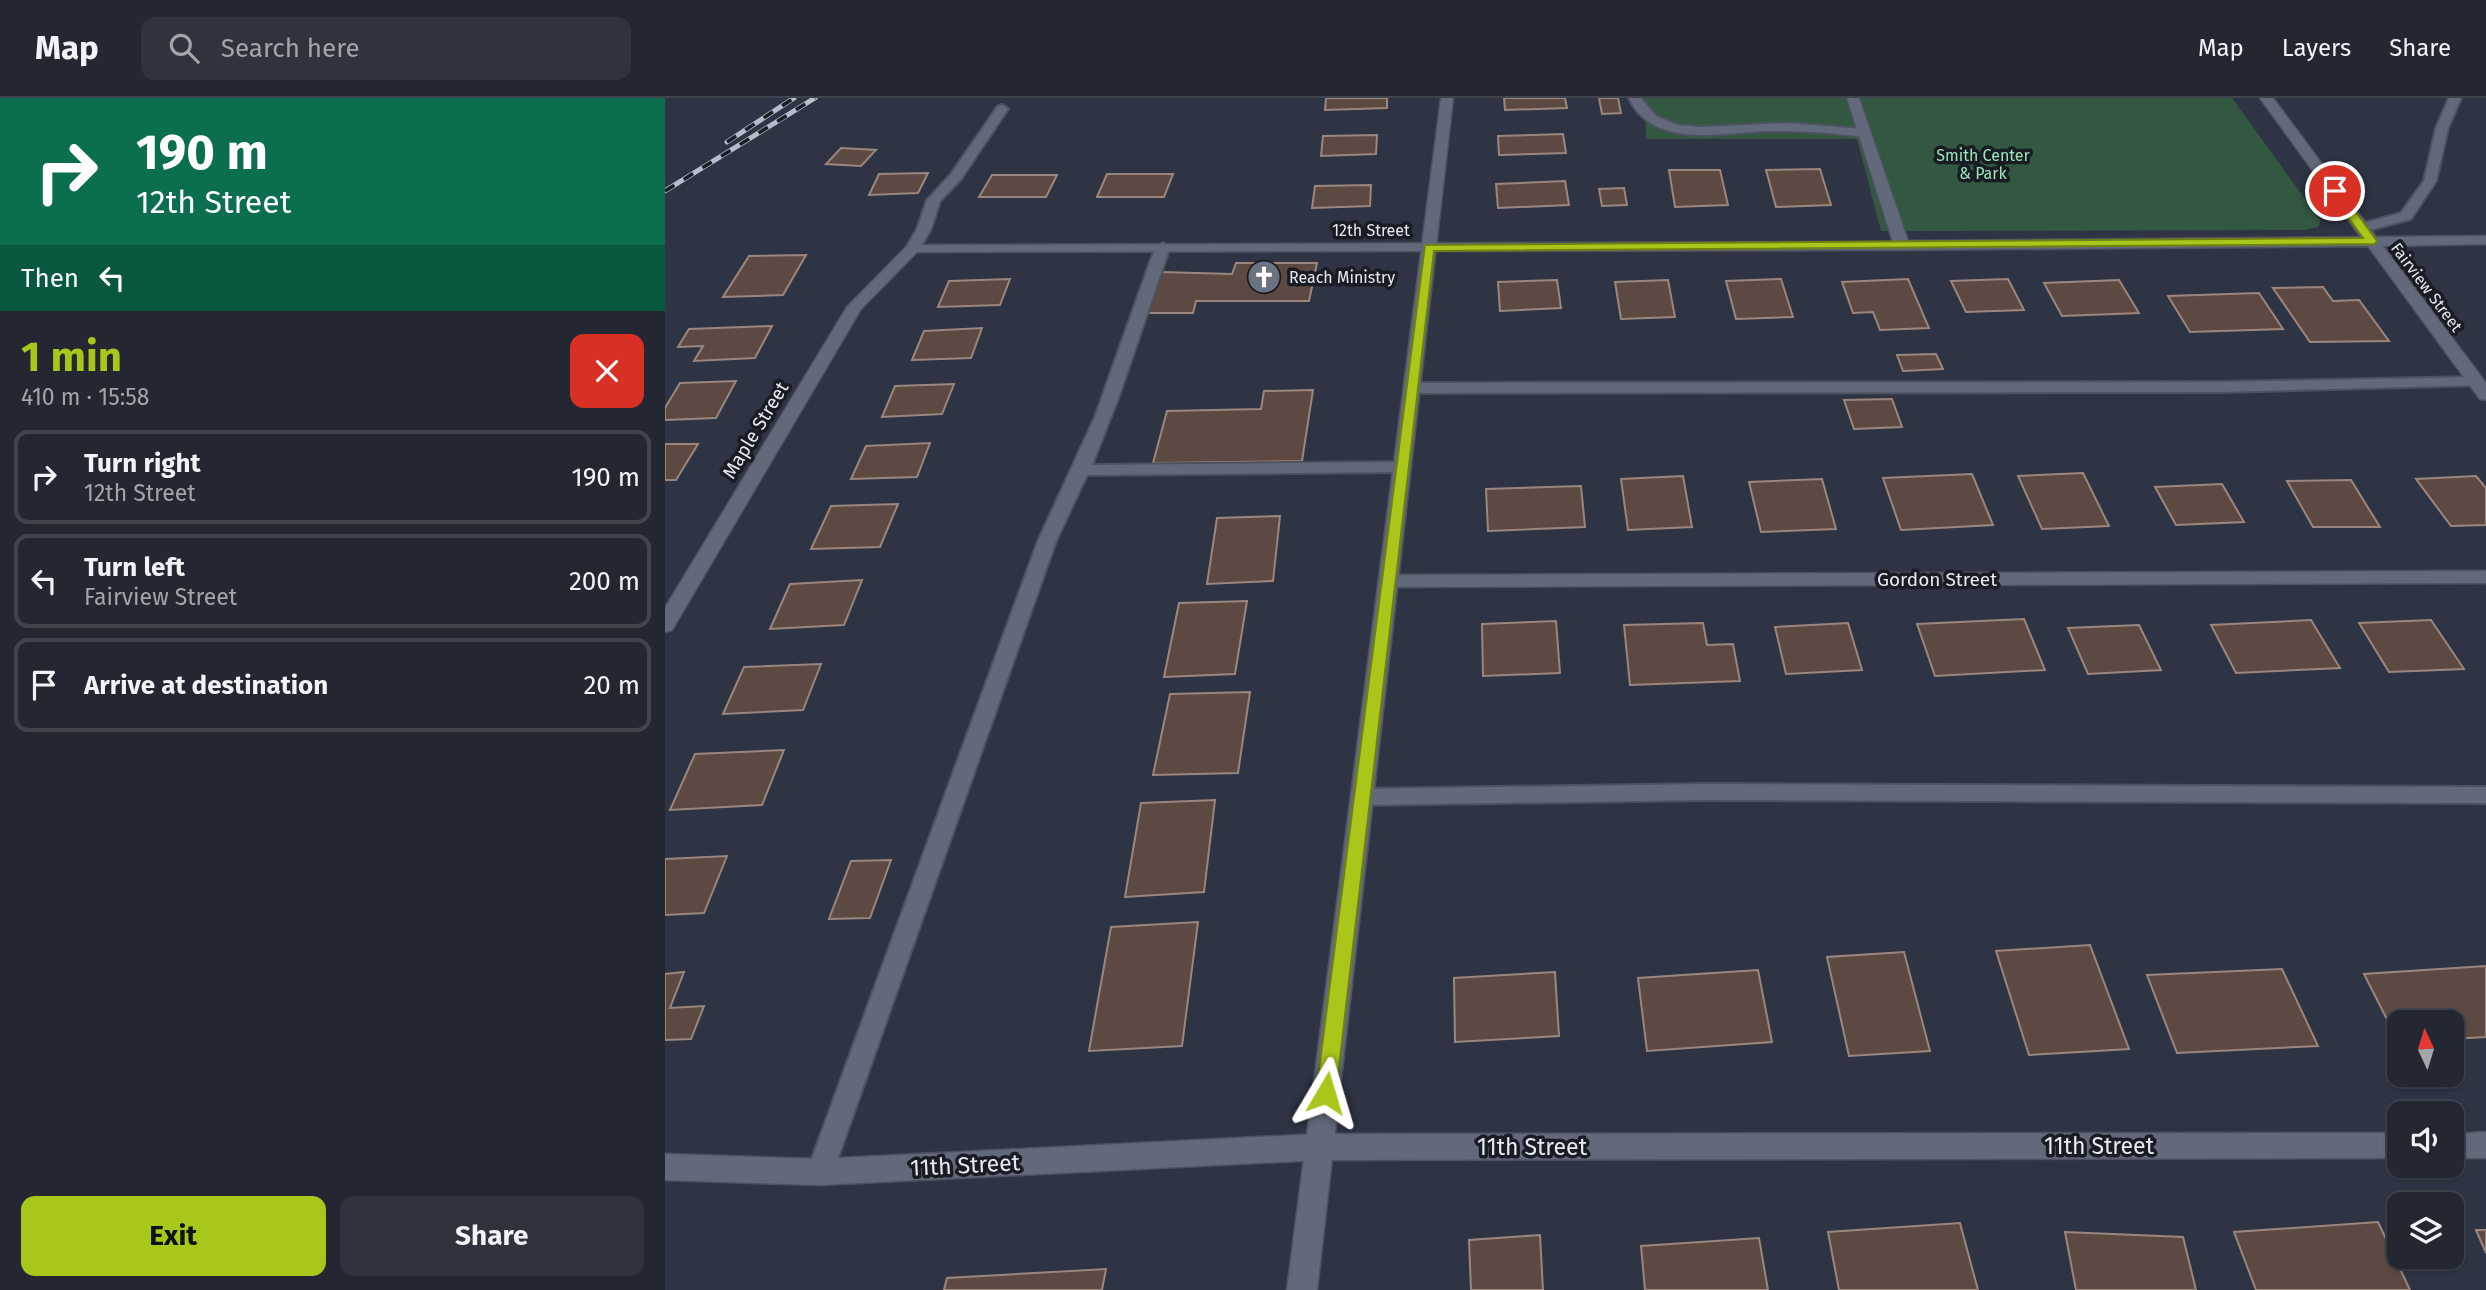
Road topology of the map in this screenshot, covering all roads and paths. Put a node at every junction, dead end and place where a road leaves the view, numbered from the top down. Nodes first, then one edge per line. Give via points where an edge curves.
1 (1447, 98) edge
2 (1635, 98) edge
3 (1853, 98) edge
4 (2266, 98) edge
5 (2455, 98) edge
6 (1002, 109) dead end
7 (1864, 133) junction
8 (2362, 228) junction
9 (2486, 240) edge
10 (2371, 241) junction
11 (1902, 246) junction
12 (1163, 247) junction
13 (913, 248) junction
14 (1429, 248) junction
15 (2476, 382) junction
16 (1412, 388) junction
17 (2486, 395) edge
18 (1403, 467) junction
19 (1082, 470) junction
20 (2486, 577) edge
21 (1388, 582) junction
22 (665, 625) edge
23 (2486, 795) edge
24 (1361, 797) junction
25 (2486, 1145) edge
26 (2387, 1146) edge
27 (2464, 1146) edge
28 (1319, 1147) junction
29 (665, 1167) edge
30 (820, 1172) junction
31 (1302, 1290) edge

1 - 14 street
2 - 7 lane via 1650,118 1685,130 1798,127
3 - 7 street
4 - 8 street, Fairview Street
5 - 8 lane via 2442,128 2430,181 2406,216
6 - 13 lane via 934,200
7 - 11 street
8 - 10 street, Fairview Street
9 - 10 street, 12th Street
10 - 11 street, 12th Street
10 - 15 street, Fairview Street
11 - 14 street, 12th Street
12 - 13 street, 12th Street
12 - 14 street, 12th Street
12 - 19 lane
13 - 22 street, Maple Street via 855,307
14 - 16 street
15 - 16 lane
15 - 17 street, Fairview Street
16 - 18 street
18 - 19 lane
18 - 21 street
19 - 30 lane via 1047,541
20 - 21 street, Gordon Street
21 - 24 street
23 - 24 lane via 1704,792
24 - 28 street
25 - 27 street
26 - 28 street, 11th Street
28 - 30 street, 11th Street
28 - 31 street
29 - 30 street, 11th Street

